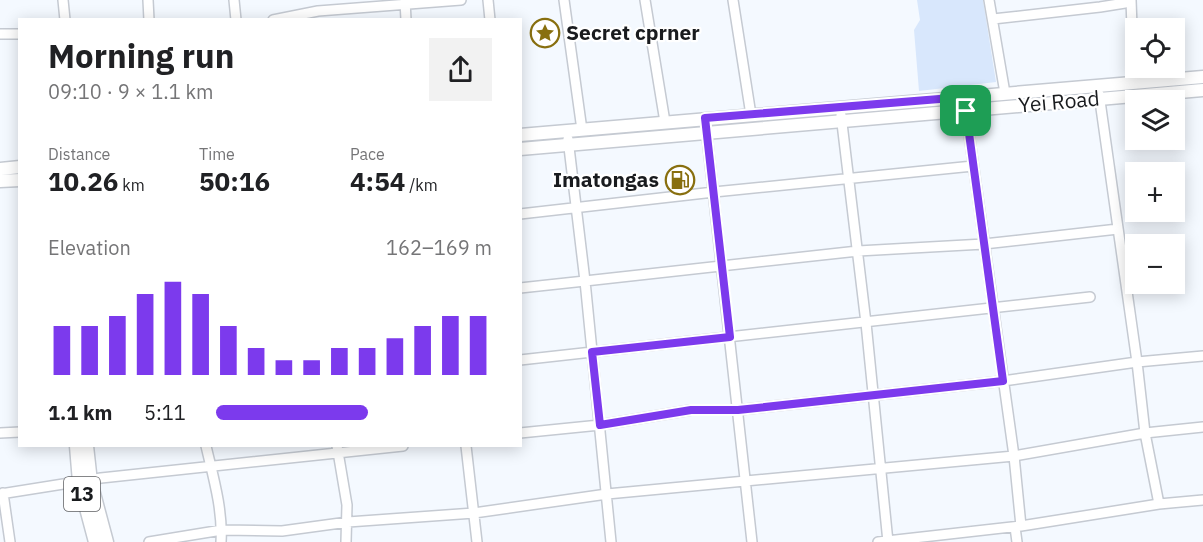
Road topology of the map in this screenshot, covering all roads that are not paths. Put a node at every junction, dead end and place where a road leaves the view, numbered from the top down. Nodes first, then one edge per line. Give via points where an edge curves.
1 (63, 0) edge
2 (148, 0) edge
3 (234, 0) edge
4 (318, 0) edge
5 (461, 0) edge
6 (488, 0) edge
7 (564, 0) edge
8 (645, 0) edge
9 (733, 0) edge
10 (989, 0) edge
11 (405, 2) edge
12 (318, 11) junction
13 (64, 18) edge
14 (149, 18) edge
15 (236, 18) edge
16 (283, 18) edge
17 (406, 18) edge
18 (490, 18) edge
19 (993, 19) junction
20 (0, 34) edge
21 (18, 34) edge
22 (1203, 77) edge
23 (1134, 83) junction
24 (1203, 90) edge
25 (1099, 92) junction
26 (1005, 93) junction
27 (964, 97) junction
28 (841, 108) junction
29 (966, 111) junction
30 (751, 115) junction
31 (705, 118) junction
32 (665, 122) junction
33 (842, 123) junction
34 (582, 130) junction
35 (567, 131) junction
36 (707, 134) junction
37 (522, 135) edge
38 (569, 146) junction
39 (522, 149) edge
40 (973, 166) junction
41 (18, 167) edge
42 (0, 169) edge
43 (849, 179) junction
44 (18, 180) edge
45 (0, 181) edge
46 (714, 192) junction
47 (577, 208) junction
48 (522, 214) edge
49 (1118, 229) junction
50 (984, 244) junction
51 (858, 250) junction
52 (722, 267) junction
53 (585, 281) junction
54 (522, 288) edge
55 (1090, 297) dead end
56 (993, 309) junction
57 (866, 323) junction
58 (730, 337) junction
59 (592, 352) junction
60 (1203, 356) edge
61 (522, 360) edge
62 (1137, 362) junction
63 (1003, 381) junction
64 (874, 394) junction
65 (738, 410) junction
66 (600, 425) junction
67 (1203, 427) edge
68 (18, 432) edge
69 (0, 433) edge
70 (522, 433) edge
71 (1144, 433) junction
72 (76, 447) edge
73 (87, 447) edge
74 (207, 447) edge
75 (381, 447) edge
76 (466, 447) edge
77 (337, 449) edge
78 (1014, 456) junction
79 (211, 467) junction
80 (881, 467) junction
81 (745, 480) junction
82 (80, 482) junction
83 (1, 494) edge
84 (607, 494) junction
85 (1203, 500) edge
86 (1159, 504) junction
87 (474, 513) junction
88 (348, 522) junction
89 (1018, 526) junction
90 (222, 530) junction
91 (888, 541) edge
92 (10, 542) edge
93 (95, 542) edge
94 (107, 542) edge
95 (149, 542) edge
96 (221, 542) edge
97 (346, 542) edge
98 (477, 542) edge
99 (611, 542) edge
100 (752, 542) edge
101 (878, 542) edge
102 (1017, 542) edge

1 - 13 street
2 - 14 street
3 - 15 street
4 - 12 street
5 - 11 street
6 - 18 street
7 - 34 street
8 - 32 street
9 - 30 street
10 - 19 street
11 - 12 street
11 - 17 street
12 - 16 street
19 - 23 street via 1131,0
19 - 26 street
20 - 21 street
22 - 23 main road, Yei Road
23 - 25 main road, Yei Road
24 - 25 main road, Yei Road
25 - 26 main road, Yei Road
25 - 29 main road, Yei Road
25 - 49 street
26 - 27 main road, Yei Road
27 - 28 main road, Yei Road
27 - 29 street
28 - 30 main road, Yei Road
28 - 33 street
29 - 33 main road, Yei Road
29 - 40 street
30 - 31 main road, Yei Road
31 - 32 main road, Yei Road
31 - 36 street
32 - 34 main road, Yei Road
33 - 36 main road, Yei Road
33 - 43 street
34 - 35 main road, Yei Road
35 - 37 main road, Yei Road
35 - 38 street
36 - 38 main road, Yei Road
36 - 46 street
38 - 39 main road, Yei Road
38 - 47 street
40 - 43 street
40 - 50 street
41 - 42 main road
43 - 46 street
43 - 51 street
44 - 45 main road
46 - 47 street
46 - 52 street
47 - 48 street
47 - 53 street
49 - 50 street
49 - 62 street
50 - 51 street
50 - 56 street
51 - 52 street
51 - 57 street
52 - 53 street
52 - 58 street
53 - 54 street
53 - 59 street
55 - 56 street
56 - 57 street
56 - 63 street
57 - 58 street
57 - 64 street
58 - 59 street
58 - 65 street
59 - 61 street
59 - 66 street
60 - 62 street
62 - 63 street
62 - 71 street
63 - 64 street
63 - 78 street
64 - 65 street
64 - 80 street
65 - 66 street via 691,410
65 - 81 street
66 - 70 street
66 - 84 street
67 - 71 street
68 - 69 street
71 - 78 street
71 - 86 street
72 - 82 main road, 13
73 - 94 main road via 91,482
74 - 79 street
75 - 77 street
76 - 87 street
77 - 79 street
77 - 88 street
78 - 80 street
78 - 89 street
79 - 82 street
79 - 90 street
80 - 81 street
80 - 91 street
81 - 84 street
81 - 100 street
82 - 83 street
82 - 93 main road, 13
83 - 92 street
84 - 87 street
84 - 99 street
85 - 86 street
86 - 89 street
87 - 88 street
87 - 98 street
88 - 90 street via 282,531
88 - 97 street
89 - 91 street
89 - 102 street
90 - 95 street
90 - 96 street
91 - 101 street

